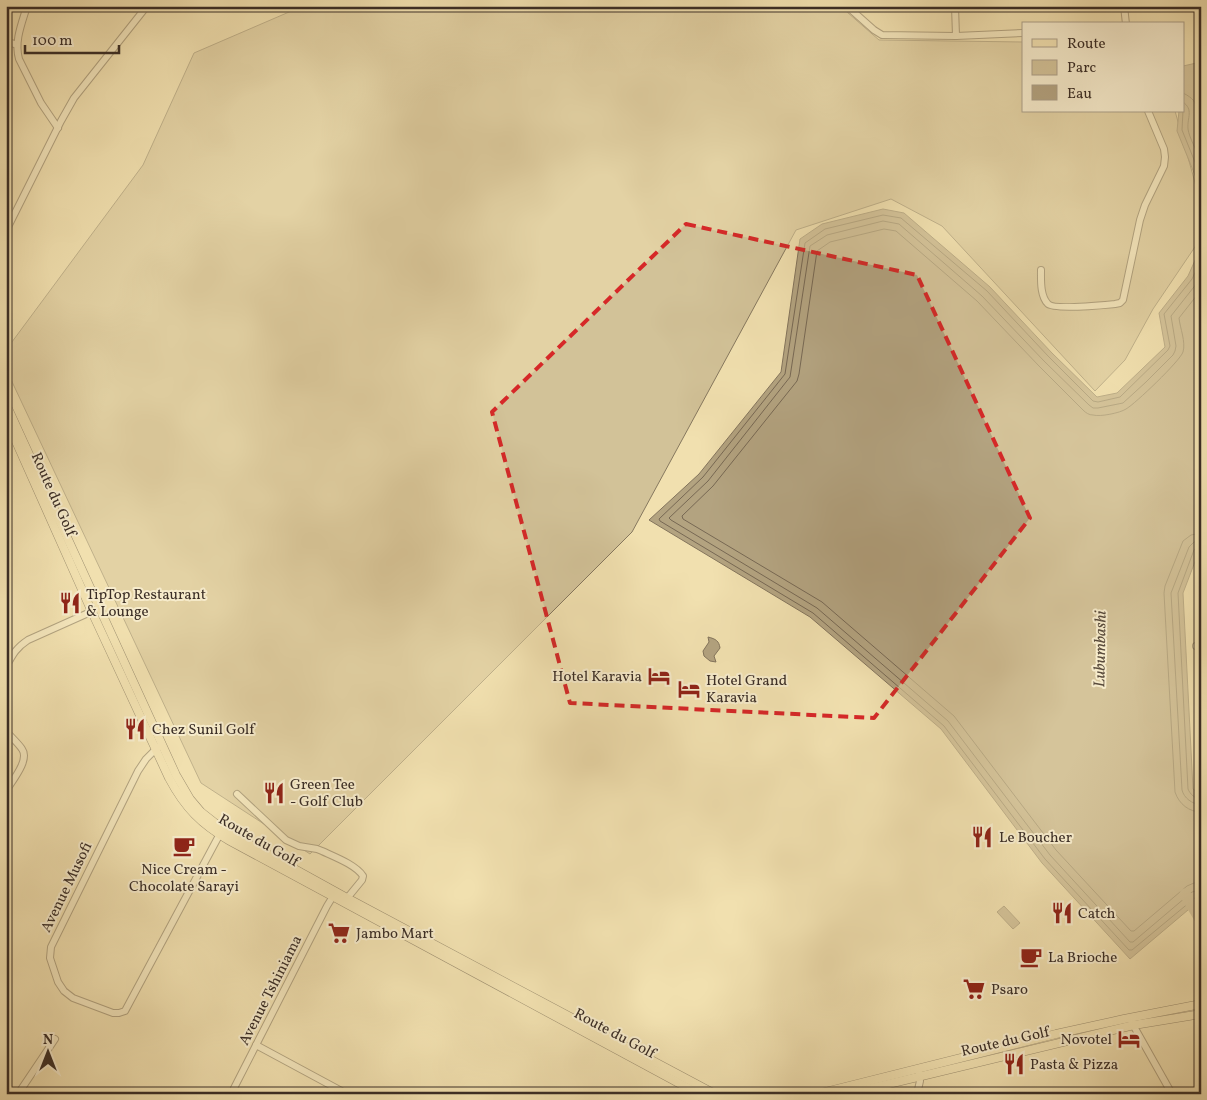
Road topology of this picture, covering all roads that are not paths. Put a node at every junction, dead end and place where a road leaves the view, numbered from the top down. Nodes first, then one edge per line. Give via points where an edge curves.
1 (27, 6) edge
2 (148, 6) edge
3 (847, 6) edge
4 (955, 6) edge
5 (1124, 6) edge
6 (1126, 22) edge
7 (1022, 33) edge
8 (956, 36) junction
9 (6, 41) edge
10 (17, 45) junction
11 (1148, 112) edge
12 (58, 128) junction
13 (6, 231) edge
14 (1041, 270) dead end
15 (6, 404) edge
16 (6, 419) edge
17 (95, 610) junction
18 (6, 667) edge
19 (6, 732) edge
20 (159, 747) junction
21 (6, 791) edge
22 (237, 794) dead end
23 (221, 832) junction
24 (334, 894) junction
25 (345, 900) junction
26 (1201, 1004) edge
27 (1201, 1014) edge
28 (1132, 1022) junction
29 (55, 1039) dead end
30 (256, 1045) junction
31 (919, 1072) junction
32 (18, 1094) edge
33 (231, 1094) edge
34 (347, 1094) edge
35 (699, 1094) edge
36 (715, 1094) edge
37 (817, 1094) edge
38 (846, 1094) edge
39 (917, 1094) edge
40 (1172, 1094) edge

1 - 10 street
2 - 12 street via 74,98
3 - 8 street via 882,35
4 - 8 street
5 - 6 street
7 - 8 street
9 - 10 street
10 - 12 street via 19,59
11 - 14 street via 1164,149 1164,166 1140,220 1123,300 1116,304 1064,308 1049,305 1043,295
12 - 13 street
15 - 17 main road
16 - 17 main road, Route du Golf
17 - 18 street via 20,645
17 - 20 main road, Route du Golf
19 - 21 street via 22,748 25,757
20 - 23 main road, Route du Golf via 180,797 196,816
20 - 23 street, Avenue Musofi via 138,771 51,947 50,958 64,991 73,998 113,1013 125,1011
22 - 25 street via 286,840 318,849 362,873 362,880
23 - 24 main road, Route du Golf
24 - 25 main road, Route du Golf
24 - 30 street, Avenue Tshiniama
25 - 35 main road, Route du Golf
25 - 36 main road
26 - 28 main road
27 - 28 main road, Route du Golf
28 - 31 main road, Route du Golf
28 - 40 street
29 - 32 street
30 - 33 street, Avenue Tshiniama
30 - 34 street
31 - 37 main road
31 - 38 main road, Route du Golf
31 - 39 street

